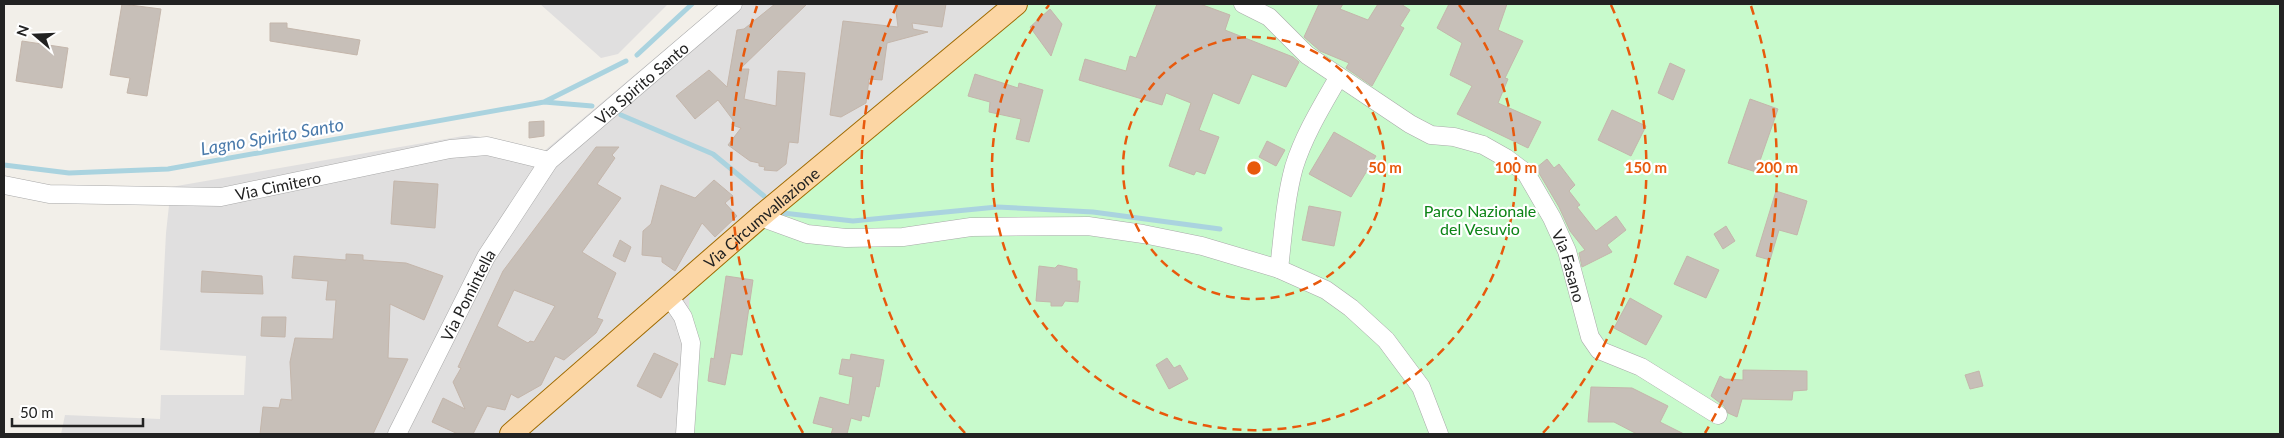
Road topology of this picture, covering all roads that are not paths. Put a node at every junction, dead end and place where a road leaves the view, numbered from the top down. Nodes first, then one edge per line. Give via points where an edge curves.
1 (733, 4) edge
2 (1016, 4) edge
3 (1243, 4) edge
4 (1338, 78) junction
5 (549, 161) junction
6 (4, 184) edge
7 (760, 217) junction
8 (1279, 269) junction
9 (669, 296) junction
10 (1718, 415) dead end
11 (397, 434) edge
12 (511, 434) edge
13 (685, 434) edge
14 (1439, 434) edge

1 - 5 street, Via Spirito Santo
2 - 7 main road, Via Circumvallazione
3 - 4 street, Via Fasano via 1269,17 1307,55
4 - 8 street via 1295,166
4 - 10 street, Via Fasano via 1431,135 1483,145 1526,173 1567,251 1590,337 1599,350 1642,367
5 - 6 street, Via Cimitero via 487,146 450,149 221,197 49,194
5 - 11 street, Via Pomintella via 486,257
7 - 8 street via 807,234 846,238 903,237 971,227 1088,226 1202,246
7 - 9 main road, Via Circumvallazione
8 - 14 street via 1326,290 1386,340 1422,387
9 - 12 main road, Via Circumvallazione
9 - 13 street via 683,317 691,343

